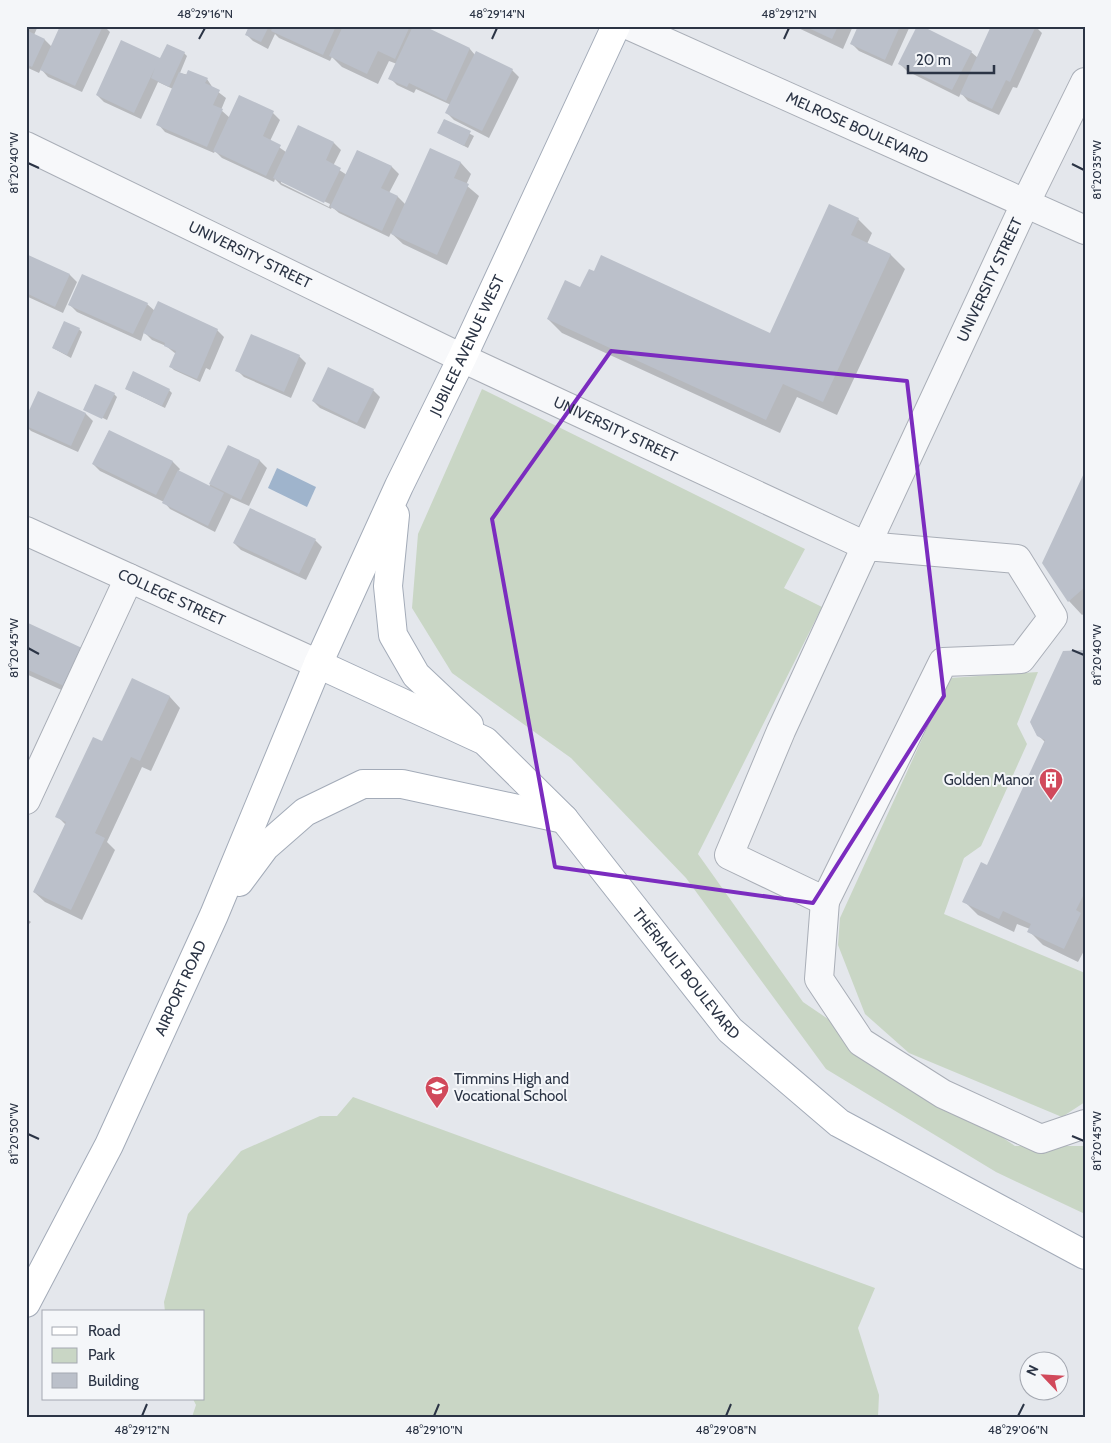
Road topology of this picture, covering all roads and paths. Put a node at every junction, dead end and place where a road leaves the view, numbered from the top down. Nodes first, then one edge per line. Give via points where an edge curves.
1 (616, 26) edge
2 (630, 26) edge
3 (1085, 82) edge
4 (26, 146) edge
5 (1025, 204) junction
6 (1085, 230) edge
7 (462, 358) junction
8 (399, 486) junction
9 (26, 531) edge
10 (866, 546) junction
11 (129, 578) junction
12 (318, 664) junction
13 (485, 741) junction
14 (29, 789) edge
15 (564, 819) junction
16 (825, 901) junction
17 (214, 915) junction
18 (1085, 1124) edge
19 (1085, 1256) edge
20 (26, 1303) edge

1 - 7 main road, JUBILEE AVENUE WEST
2 - 5 street, MELROSE BOULEVARD
3 - 5 street, UNIVERSITY STREET
4 - 7 street, UNIVERSITY STREET
5 - 6 street, MELROSE BOULEVARD
5 - 10 street, UNIVERSITY STREET
7 - 8 main road, JUBILEE AVENUE WEST
7 - 10 street, UNIVERSITY STREET
8 - 12 main road, JUBILEE AVENUE WEST
8 - 13 main road via 389,556 388,586 393,635 416,675
9 - 11 street, COLLEGE STREET
10 - 16 street via 781,731 729,855
10 - 16 street via 1017,559 1053,617 1021,659 943,662
11 - 12 street, COLLEGE STREET
11 - 14 street
12 - 13 main road, THÉRIAULT BOULEVARD
12 - 17 main road, AIRPORT ROAD
13 - 15 main road, THÉRIAULT BOULEVARD
15 - 17 main road via 402,784 363,784 305,812 264,847
15 - 19 main road, THÉRIAULT BOULEVARD via 730,1030 839,1123
16 - 18 street via 819,979 861,1042 943,1094 1041,1139
17 - 20 main road, AIRPORT ROAD via 109,1146

